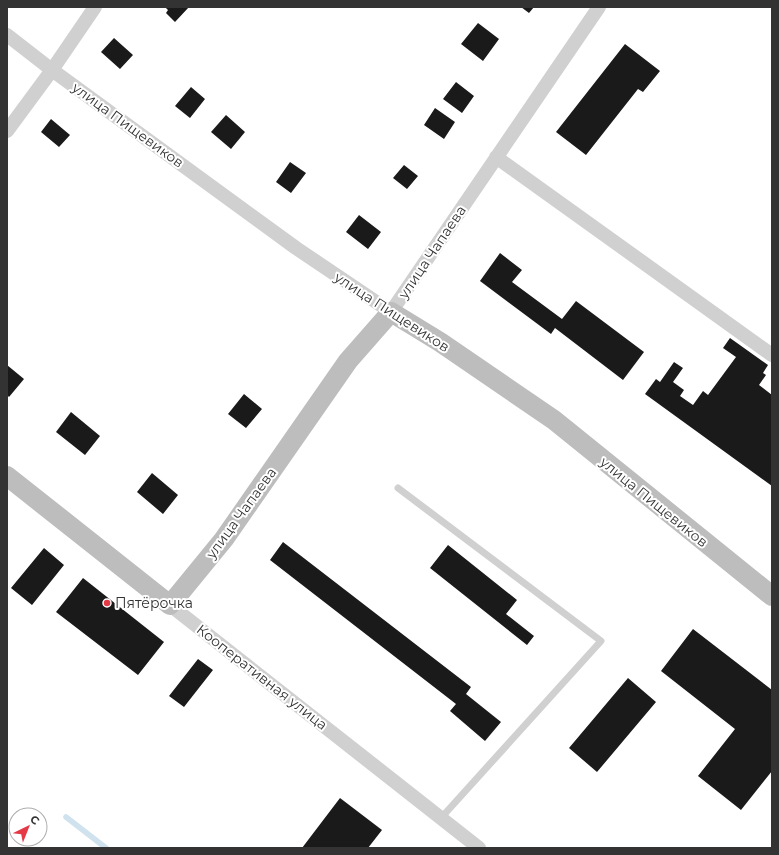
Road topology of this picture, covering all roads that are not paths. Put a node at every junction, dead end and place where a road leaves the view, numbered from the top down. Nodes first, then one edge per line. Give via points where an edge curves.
1 (95, 7) edge
2 (599, 7) edge
3 (7, 35) edge
4 (52, 70) junction
5 (7, 132) edge
6 (496, 157) junction
7 (391, 312) junction
8 (772, 354) edge
9 (7, 476) edge
10 (398, 488) dead end
11 (772, 596) edge
12 (170, 604) junction
13 (441, 818) junction
14 (479, 848) edge

1 - 4 street
2 - 6 street, улица Чапаева
3 - 4 street, улица Пищевиков
4 - 5 street
4 - 7 street, улица Пищевиков via 296,248
6 - 7 street, улица Чапаева
6 - 8 street
7 - 11 main road, улица Пищевиков via 440,342 554,420
7 - 12 main road, улица Чапаева via 348,361 224,539
9 - 12 main road, Кооперативная улица
10 - 13 lane via 601,641
12 - 13 street, Кооперативная улица
13 - 14 street, Кооперативная улица

